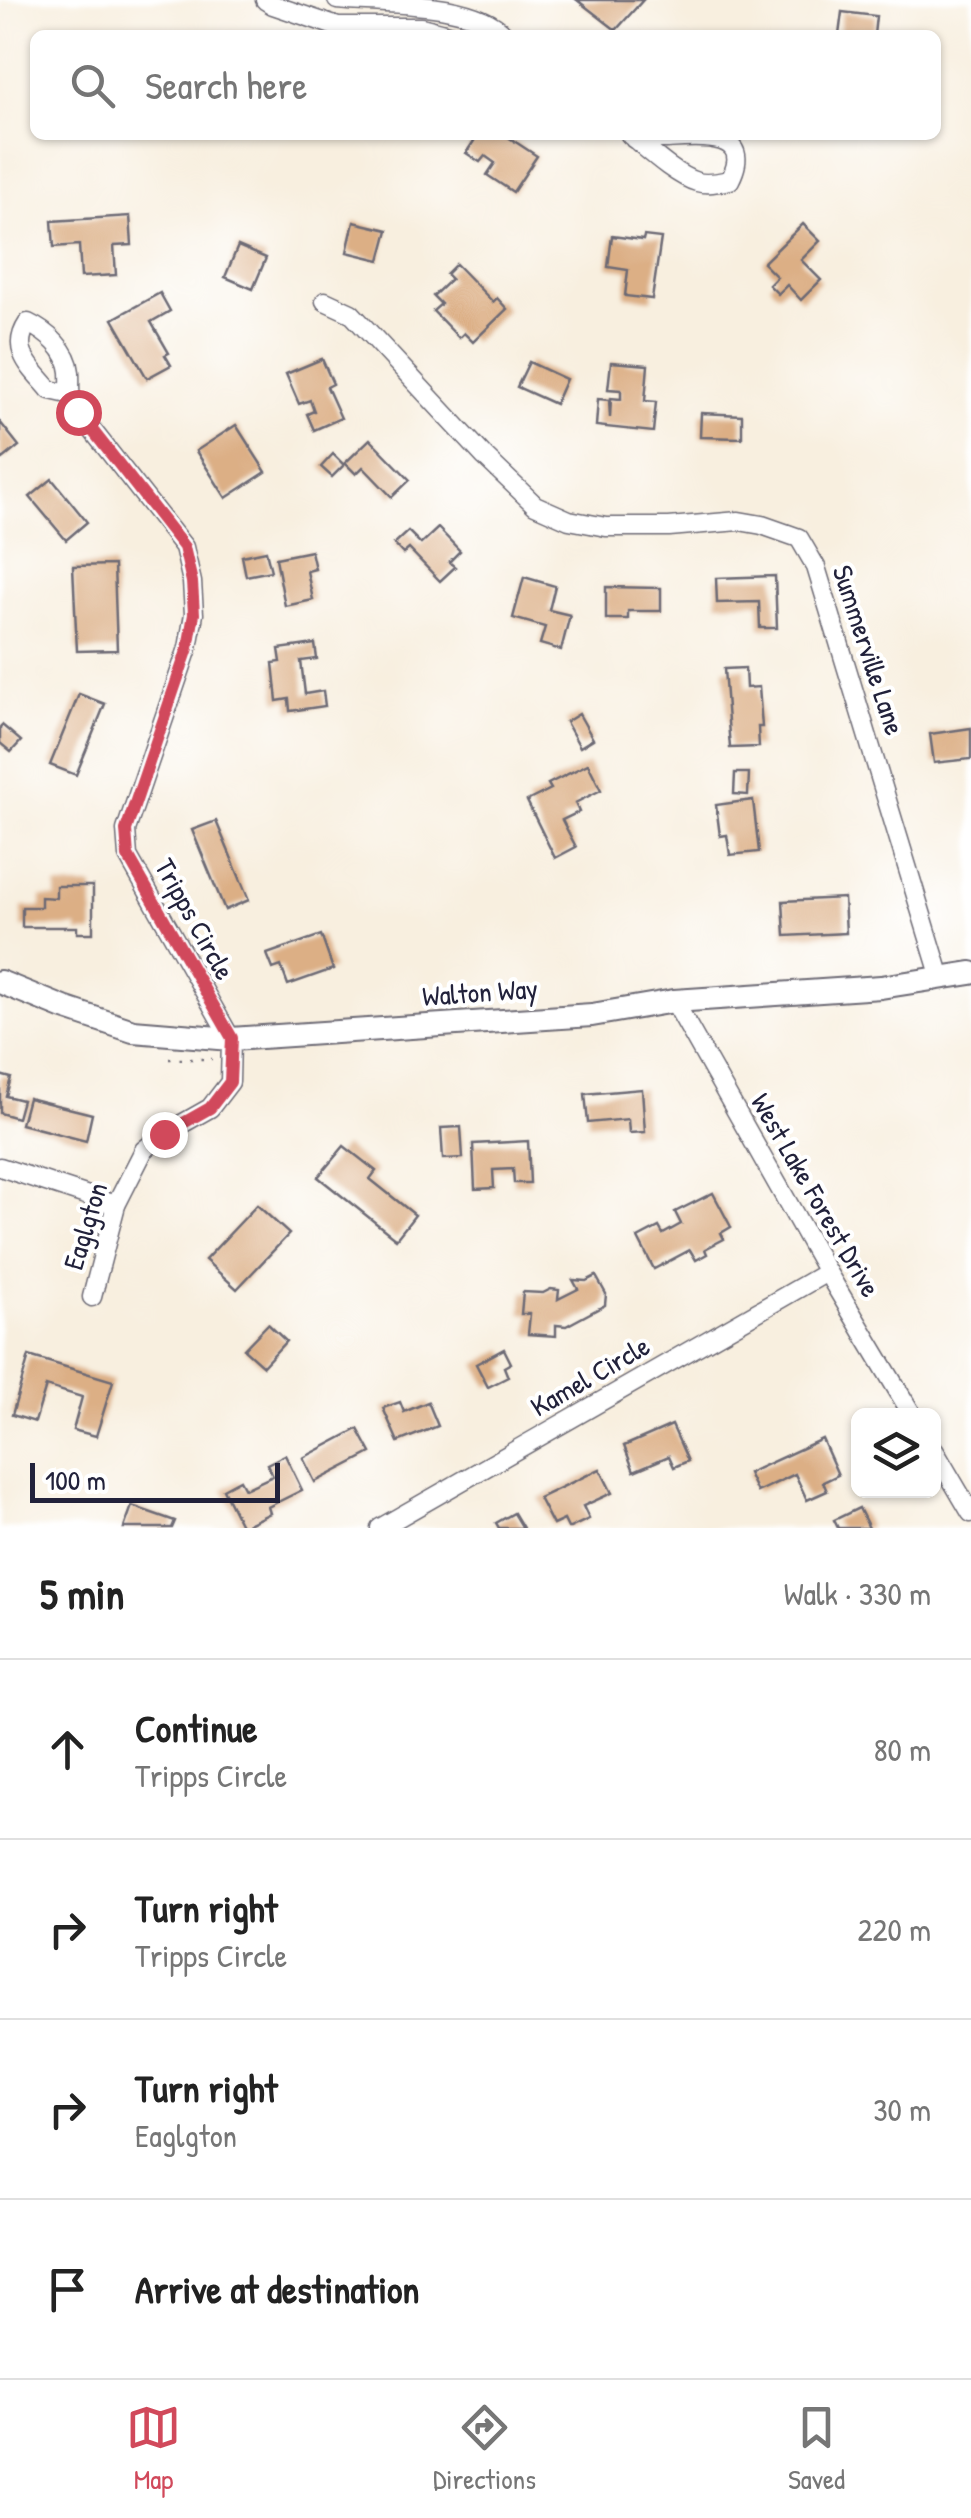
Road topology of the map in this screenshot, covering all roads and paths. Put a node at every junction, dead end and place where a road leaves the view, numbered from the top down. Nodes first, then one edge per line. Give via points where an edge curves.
1 (265, 0) edge
2 (336, 0) edge
3 (435, 30) edge
4 (501, 30) edge
5 (636, 140) edge
6 (721, 140) edge
7 (325, 301) dead end
8 (68, 394) dead end
9 (971, 973) edge
10 (941, 978) junction
11 (0, 982) edge
12 (674, 1000) junction
13 (231, 1049) junction
14 (169, 1058) dead end
15 (0, 1167) edge
16 (116, 1205) junction
17 (827, 1272) junction
18 (92, 1296) dead end
19 (908, 1408) edge
20 (941, 1462) edge
21 (971, 1513) edge
22 (380, 1528) edge

1 - 3 street via 338,26
2 - 4 street via 435,5
5 - 6 street via 704,183 730,180 735,170 733,147
7 - 10 street, Summerville Lane via 351,312 535,506 606,527 740,521 799,538 816,567
8 - 13 street, Tripps Circle via 184,547 194,614 188,648 126,830 128,856
9 - 10 main road, Walton Way
10 - 12 main road, Walton Way
11 - 13 main road, Walton Way via 133,1031
12 - 13 main road, Walton Way via 592,1015
12 - 17 street, West Lake Forest Drive
13 - 14 path
13 - 16 street, Eaglgton via 230,1082 210,1108 144,1150
15 - 16 street
16 - 18 street, Eaglgton
17 - 19 street, West Lake Forest Drive
17 - 22 street, Kamel Circle
20 - 21 street

